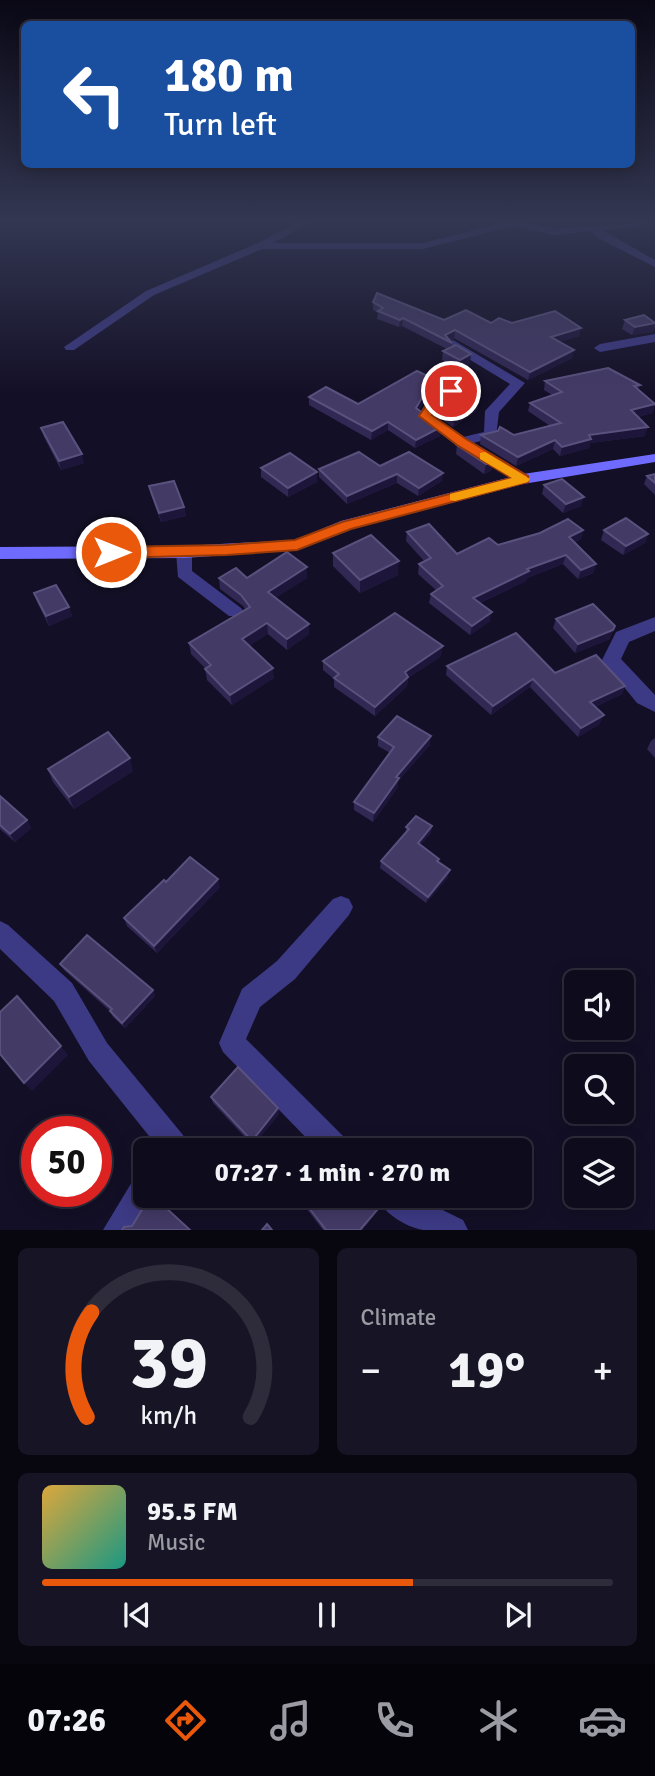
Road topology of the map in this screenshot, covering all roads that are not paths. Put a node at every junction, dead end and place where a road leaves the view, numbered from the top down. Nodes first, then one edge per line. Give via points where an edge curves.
1 (179, 280) edge
2 (655, 338) edge
3 (453, 344) edge
4 (69, 347) dead end
5 (600, 348) dead end
6 (464, 382) dead end
7 (461, 442) junction
8 (655, 458) edge
9 (523, 479) junction
10 (184, 552) junction
11 (0, 553) edge
12 (234, 612) dead end
13 (655, 624) edge
14 (655, 704) edge
15 (341, 907) dead end
16 (0, 933) edge
17 (168, 1138) edge
18 (325, 1138) edge
19 (133, 1206) edge
20 (407, 1208) edge
21 (118, 1230) edge
22 (453, 1230) edge

1 - 4 street via 150,293
2 - 5 street
3 - 7 street via 518,383 492,411 491,434
6 - 7 street via 432,404 425,416
7 - 9 street
8 - 9 main road
9 - 10 main road via 347,525 297,545
10 - 11 main road
10 - 12 street via 184,573
13 - 14 street via 622,637 611,660 644,698
15 - 18 street via 286,970 251,998 232,1044
16 - 17 street via 63,992 98,1052
19 - 21 street
20 - 22 street

